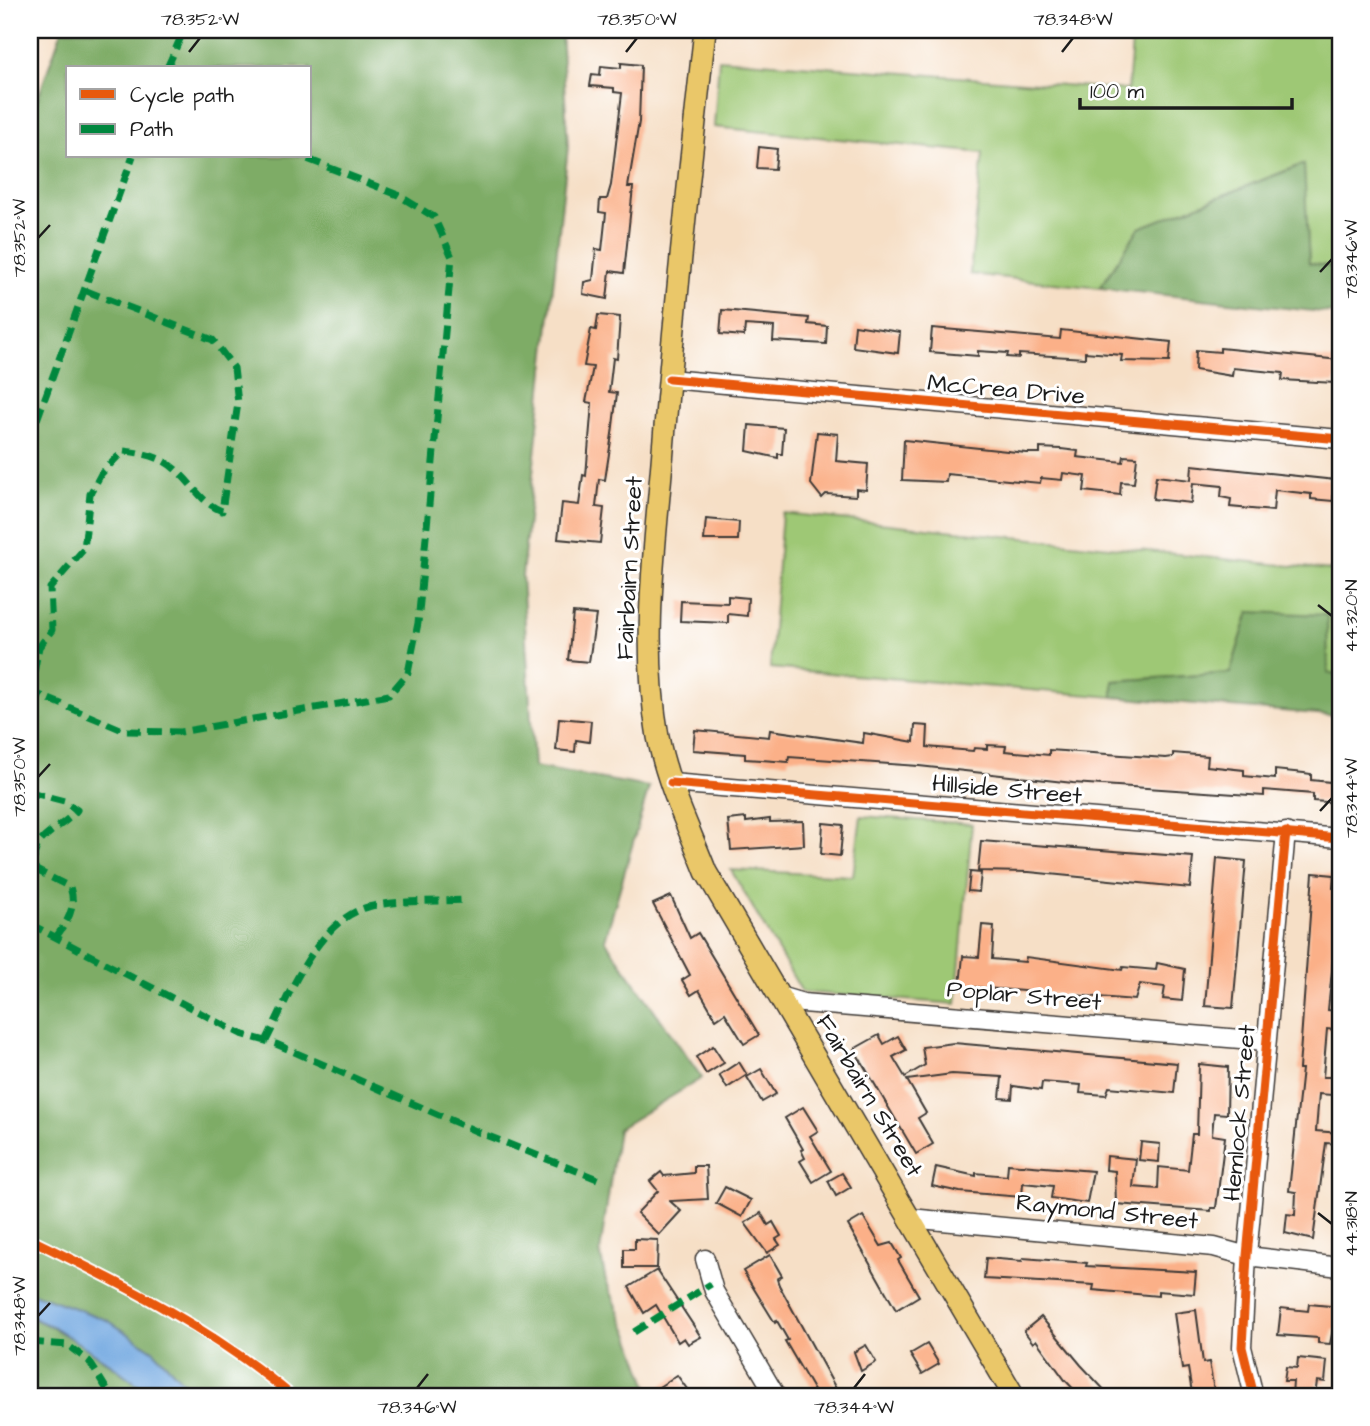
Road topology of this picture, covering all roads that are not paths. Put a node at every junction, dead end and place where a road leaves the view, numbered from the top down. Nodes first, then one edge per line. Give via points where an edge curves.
1 (705, 30) edge
2 (668, 379) junction
3 (1340, 439) edge
4 (671, 783) junction
5 (1286, 832) junction
6 (1340, 838) edge
7 (779, 996) junction
8 (1265, 1041) junction
9 (910, 1218) junction
10 (1247, 1255) junction
11 (705, 1259) dead end
12 (1340, 1267) edge
13 (776, 1396) edge
14 (1014, 1396) edge
15 (1254, 1396) edge

1 - 2 main road, Fairbairn Street
2 - 3 street, McCrea Drive
2 - 4 main road, Fairbairn Street via 650,602 651,679 658,739
4 - 5 street, Hillside Street
4 - 7 main road, Fairbairn Street via 706,872
5 - 6 street, Hillside Street
5 - 8 street, Hemlock Street
7 - 8 street, Poplar Street via 803,1003
7 - 9 main road, Fairbairn Street
8 - 10 street, Hemlock Street
9 - 10 street, Raymond Street via 1214,1247
9 - 14 main road, Fairbairn Street
10 - 12 street, Raymond Street
10 - 15 street, Hemlock Street via 1242,1347
11 - 13 street via 714,1291

